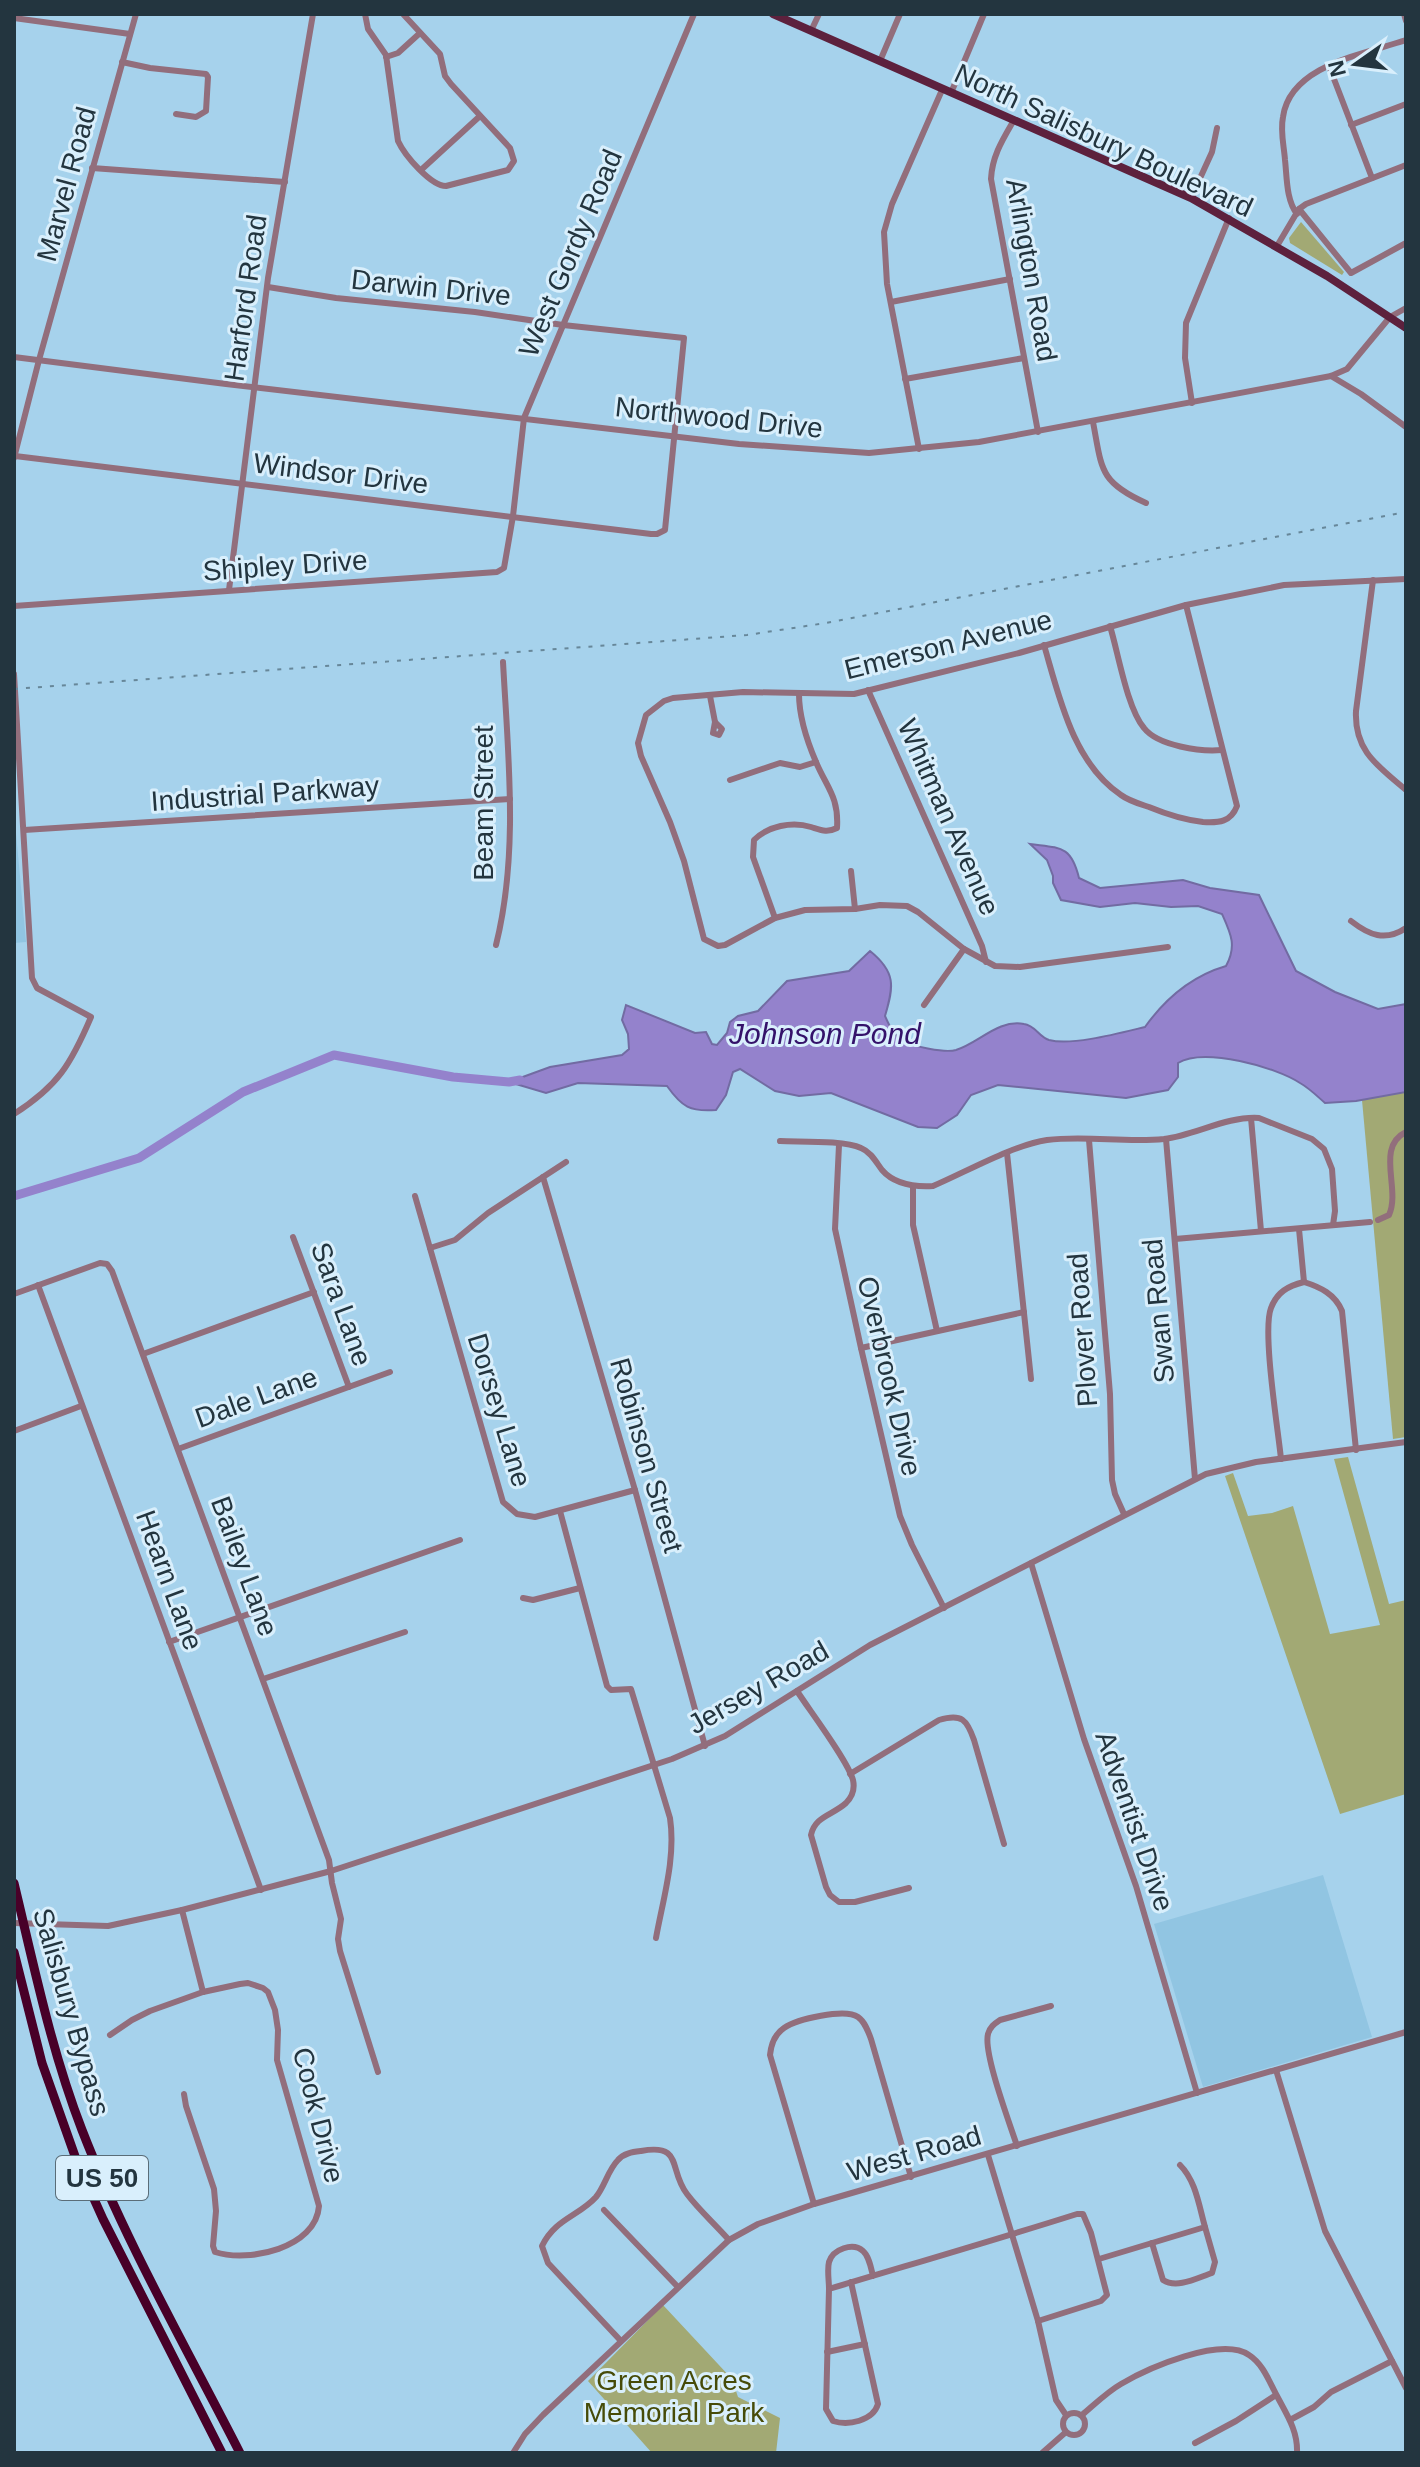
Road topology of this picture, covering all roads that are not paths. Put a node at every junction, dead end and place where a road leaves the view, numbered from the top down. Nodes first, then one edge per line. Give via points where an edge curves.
1 (136, 14) edge
2 (313, 14) edge
3 (365, 14) edge
4 (403, 14) edge
5 (694, 14) edge
6 (773, 14) edge
7 (819, 14) edge
8 (900, 14) edge
9 (984, 14) edge
10 (1404, 14) edge
11 (14, 18) edge
12 (1406, 21) edge
13 (811, 31) junction
14 (420, 33) junction
15 (130, 34) junction
16 (1406, 40) edge
17 (386, 57) junction
18 (880, 61) junction
19 (122, 62) junction
20 (1329, 66) junction
21 (946, 91) junction
22 (1406, 104) edge
23 (176, 114) dead end
24 (480, 116) junction
25 (1014, 120) junction
26 (1351, 125) junction
27 (1217, 128) dead end
28 (1406, 165) edge
29 (92, 168) junction
30 (421, 170) junction
31 (1372, 178) junction
32 (285, 182) junction
33 (1191, 198) junction
34 (1298, 212) junction
35 (1229, 218) junction
36 (1406, 243) edge
37 (1277, 246) junction
38 (1010, 279) junction
39 (268, 287) junction
40 (891, 302) junction
41 (1406, 308) edge
42 (1390, 317) junction
43 (563, 325) junction
44 (1406, 328) edge
45 (14, 357) edge
46 (1024, 358) junction
47 (39, 360) junction
48 (1331, 376) junction
49 (905, 379) junction
50 (253, 387) junction
51 (1192, 403) junction
52 (524, 418) junction
53 (1093, 422) junction
54 (1406, 427) edge
55 (1038, 432) junction
56 (676, 436) junction
57 (919, 449) junction
58 (14, 457) edge
59 (241, 484) junction
60 (1146, 503) dead end
61 (513, 516) junction
62 (1406, 579) edge
63 (1373, 580) junction
64 (229, 590) junction
65 (1186, 605) junction
66 (14, 606) edge
67 (1110, 626) junction
68 (1044, 645) junction
69 (503, 662) dead end
70 (14, 674) edge
71 (868, 690) junction
72 (799, 694) junction
73 (710, 696) junction
74 (15, 701) edge
75 (715, 722) dead end
76 (1222, 750) junction
77 (816, 762) junction
78 (730, 780) dead end
79 (1406, 790) edge
80 (510, 799) junction
81 (24, 830) junction
82 (851, 871) dead end
83 (855, 909) junction
84 (775, 918) junction
85 (1351, 921) dead end
86 (1406, 928) edge
87 (496, 945) dead end
88 (1168, 947) dead end
89 (964, 949) junction
90 (986, 962) junction
91 (924, 1005) dead end
92 (14, 1114) edge
93 (1251, 1118) junction
94 (1406, 1132) edge
95 (1166, 1139) junction
96 (1089, 1140) junction
97 (780, 1141) dead end
98 (839, 1145) junction
99 (1007, 1153) junction
100 (566, 1162) dead end
101 (543, 1177) junction
102 (913, 1186) junction
103 (415, 1196) dead end
104 (1378, 1220) dead end
105 (1370, 1222) dead end
106 (1333, 1225) junction
107 (1299, 1229) junction
108 (1261, 1231) junction
109 (293, 1237) dead end
110 (1175, 1239) junction
111 (430, 1248) junction
112 (1304, 1282) junction
113 (38, 1285) junction
114 (314, 1292) junction
115 (14, 1294) edge
116 (1024, 1312) junction
117 (937, 1331) junction
118 (861, 1348) junction
119 (143, 1354) junction
120 (390, 1372) dead end
121 (1031, 1379) dead end
122 (349, 1387) junction
123 (81, 1406) junction
124 (14, 1431) edge
125 (1406, 1442) edge
126 (178, 1449) junction
127 (1356, 1450) junction
128 (1281, 1459) junction
129 (1195, 1479) junction
130 (635, 1490) junction
131 (560, 1511) junction
132 (1124, 1514) junction
133 (460, 1540) dead end
134 (1031, 1563) junction
135 (580, 1588) junction
136 (523, 1598) dead end
137 (944, 1608) junction
138 (240, 1617) junction
139 (405, 1632) dead end
140 (169, 1642) junction
141 (263, 1679) junction
142 (797, 1691) junction
143 (705, 1746) junction
144 (652, 1765) junction
145 (850, 1774) junction
146 (1004, 1844) dead end
147 (331, 1871) junction
148 (14, 1883) edge
149 (909, 1888) dead end
150 (261, 1890) junction
151 (182, 1910) junction
152 (14, 1923) edge
153 (656, 1938) dead end
154 (14, 1952) edge
155 (203, 1992) junction
156 (1051, 2006) dead end
157 (1406, 2032) edge
158 (110, 2035) dead end
159 (1276, 2070) junction
160 (378, 2072) dead end
161 (1197, 2093) junction
162 (184, 2094) dead end
163 (1017, 2146) junction
164 (988, 2155) junction
165 (1180, 2165) dead end
166 (911, 2177) junction
167 (814, 2204) junction
168 (604, 2210) dead end
169 (1205, 2227) junction
170 (1011, 2235) junction
171 (729, 2240) junction
172 (1152, 2243) junction
173 (1099, 2259) junction
174 (873, 2276) junction
175 (851, 2282) junction
176 (677, 2286) junction
177 (829, 2289) junction
178 (1038, 2321) junction
179 (621, 2341) junction
180 (865, 2344) junction
181 (827, 2352) junction
182 (1392, 2361) junction
183 (1406, 2388) edge
184 (1276, 2395) junction
185 (1066, 2415) junction
186 (1082, 2415) junction
187 (1290, 2420) junction
188 (1066, 2432) junction
189 (1195, 2443) dead end
190 (222, 2453) edge
191 (240, 2453) edge
192 (513, 2453) edge
193 (1042, 2453) edge
194 (1297, 2453) edge

1 - 15 street, Marvel Road
2 - 32 street, Harford Road
3 - 17 street via 369,33
4 - 14 street
5 - 43 street, West Gordy Road
6 - 13 main road, North Salisbury Boulevard
7 - 13 street
8 - 18 street
9 - 21 street
10 - 12 street
11 - 15 street
13 - 18 main road, North Salisbury Boulevard
14 - 17 street
14 - 24 street via 440,54 448,81
15 - 19 street, Marvel Road
16 - 20 street
17 - 30 street via 398,141
18 - 21 main road, North Salisbury Boulevard
19 - 23 street via 206,74 206,111 196,117
19 - 29 street, Marvel Road
20 - 26 street
20 - 34 street via 1298,86 1283,114 1289,194
21 - 25 main road, North Salisbury Boulevard
21 - 40 street via 886,219 883,244
22 - 26 street
24 - 30 street
24 - 30 street via 512,152 508,170 443,186
25 - 33 main road, North Salisbury Boulevard
25 - 38 street, Arlington Road via 1000,144 991,179
26 - 31 street
27 - 33 street
28 - 31 street
29 - 32 street
29 - 47 street, Marvel Road
31 - 34 street via 1312,200
32 - 39 street, Harford Road
33 - 35 main road, North Salisbury Boulevard
34 - 36 street via 1351,273
34 - 37 street
35 - 37 main road, North Salisbury Boulevard
35 - 51 street via 1186,323
37 - 42 main road, North Salisbury Boulevard
38 - 40 street
38 - 46 street, Arlington Road
39 - 43 street, Darwin Drive
39 - 50 street, Harford Road
40 - 49 street
41 - 42 street
42 - 44 main road, North Salisbury Boulevard
42 - 48 street, Northwood Drive via 1354,362
43 - 52 street, West Gordy Road
43 - 56 street, Darwin Drive via 684,338
45 - 47 street, Northwood Drive
46 - 49 street
46 - 55 street, Arlington Road
47 - 50 street, Northwood Drive
47 - 58 street, Marvel Road
48 - 51 street, Northwood Drive
48 - 54 street
49 - 57 street
50 - 52 street, Northwood Drive
50 - 59 street, Harford Road
51 - 53 street, Northwood Drive
52 - 56 street, Northwood Drive
52 - 61 street, West Gordy Road
53 - 55 street, Northwood Drive
53 - 60 street via 1106,475 1121,491
55 - 57 street, Northwood Drive
56 - 57 street, Northwood Drive via 834,452
56 - 61 street, Windsor Drive via 662,533
58 - 59 street, Windsor Drive
59 - 61 street, Windsor Drive
59 - 64 street, Harford Road
61 - 64 street, Shipley Drive via 506,562 497,572
62 - 63 street, Emerson Avenue
63 - 65 street, Emerson Avenue via 1284,585
63 - 79 street via 1356,732 1369,758
64 - 66 street, Shipley Drive
65 - 67 street, Emerson Avenue
65 - 76 street
67 - 68 street, Emerson Avenue
67 - 76 street via 1142,727 1177,745
68 - 71 street, Emerson Avenue
68 - 76 street via 1076,740 1122,796 1160,812 1227,821 1237,806
69 - 80 street, Beam Street
70 - 74 street
71 - 72 street, Emerson Avenue
71 - 90 street, Whitman Avenue
72 - 73 street, Emerson Avenue
72 - 77 street via 800,715
73 - 75 street
73 - 84 street, Emerson Avenue via 673,698 657,705 646,715 638,743 684,861 704,939 725,945
74 - 81 street
77 - 78 street via 800,767 780,763
77 - 84 street via 833,792 837,828 785,825 754,840 753,857
80 - 81 street, Industrial Parkway
80 - 87 street, Beam Street via 503,916
81 - 92 street via 32,978 37,988 91,1017 76,1054 59,1077
82 - 83 street
83 - 84 street via 805,910
83 - 89 street via 907,906
85 - 86 street via 1382,937
88 - 90 street via 1020,967
89 - 90 street
89 - 91 street
93 - 95 street
93 - 106 street via 1272,1122 1324,1149 1332,1169
93 - 108 street
94 - 104 street via 1391,1147 1393,1204 1389,1215
95 - 96 street
95 - 110 street, Swan Road
96 - 99 street via 1046,1140
96 - 132 street, Plover Road via 1112,1480
97 - 98 street
98 - 102 street via 867,1151 890,1178
98 - 118 street, Overbrook Drive via 835,1229
99 - 102 street via 933,1186
99 - 116 street
100 - 101 street
101 - 111 street via 455,1240
101 - 130 street, Robinson Street
102 - 117 street via 913,1225
103 - 111 street, Dorsey Lane
105 - 106 street
106 - 107 street
107 - 108 street
107 - 112 street
108 - 110 street
109 - 114 street, Sara Lane
110 - 129 street, Swan Road
111 - 131 street, Dorsey Lane via 500,1497 522,1516
112 - 127 street via 1323,1289 1340,1305
112 - 128 street via 1283,1290 1269,1314
113 - 115 street
113 - 119 street, Bailey Lane via 100,1263 110,1267
113 - 123 street, Hearn Lane
114 - 119 street
114 - 122 street, Sara Lane
116 - 117 street
116 - 121 street
117 - 118 street
118 - 137 street, Overbrook Drive via 900,1516
119 - 126 street, Bailey Lane
120 - 122 street
122 - 126 street, Dale Lane
123 - 124 street
123 - 140 street, Hearn Lane
125 - 127 street, Jersey Road
126 - 138 street, Bailey Lane
127 - 128 street, Jersey Road
128 - 129 street, Jersey Road via 1224,1468
129 - 132 street, Jersey Road
130 - 131 street, Dorsey Lane
130 - 143 street, Robinson Street
131 - 135 street
132 - 134 street, Jersey Road
133 - 138 street
134 - 137 street, Jersey Road
134 - 161 street, Adventist Drive
135 - 136 street
135 - 144 street via 607,1686 613,1691 631,1689
137 - 142 street, Jersey Road via 870,1645
138 - 140 street
138 - 141 street, Bailey Lane
139 - 141 street
140 - 150 street, Hearn Lane
141 - 147 street, Bailey Lane
142 - 143 street, Jersey Road
142 - 145 street
143 - 144 street, Jersey Road
144 - 147 street, Jersey Road
144 - 153 street via 672,1839
145 - 146 street via 939,1720 960,1718 969,1727
145 - 149 street via 851,1798 818,1820 811,1835 830,1895 849,1903
147 - 150 street, Jersey Road
147 - 160 street, Bailey Lane via 341,1919 340,1951
148 - 191 highway, Salisbury Bypass / US 50 via 53,2042 86,2141
150 - 151 street, Jersey Road
151 - 152 street, Jersey Road via 108,1926
151 - 155 street
154 - 190 highway, Salisbury Bypass / US 50 via 42,2063 76,2159
155 - 158 street, Cook Drive via 150,2011
155 - 162 street, Cook Drive via 248,1983 263,1988 272,1999 278,2021 277,2060 317,2197 318,2214 309,2228 267,2253 215,2252 214,2189
156 - 163 street via 1000,2020 988,2035 990,2059
157 - 159 street, West Road
159 - 161 street, West Road
159 - 182 street via 1325,2231
161 - 163 street, West Road
163 - 164 street, West Road
164 - 166 street, West Road
164 - 170 street
165 - 169 street via 1193,2185
166 - 167 street, West Road
166 - 167 street via 865,2025 842,2012 796,2023 777,2035 770,2055
167 - 171 street, West Road
168 - 176 street
169 - 172 street
169 - 172 street via 1215,2262 1212,2273 1177,2284 1163,2280
170 - 173 street via 1083,2214
170 - 174 street
170 - 178 street
171 - 176 street, West Road
171 - 179 street via 684,2190 667,2152 657,2148 619,2159 595,2199 556,2226 542,2246 548,2263
172 - 173 street
173 - 178 street via 1108,2289 1105,2299
174 - 175 street
174 - 177 street via 864,2251 844,2248 829,2261
175 - 177 street
175 - 180 street
176 - 179 street, West Road
177 - 181 street
178 - 185 street via 1056,2400
179 - 192 street, West Road via 533,2423
180 - 181 street
180 - 181 street via 877,2409 868,2418 847,2423 833,2421 826,2409
182 - 183 street
182 - 187 street
184 - 186 street via 1254,2358 1224,2348 1141,2373
184 - 187 street
184 - 189 street
185 - 186 street
185 - 188 street
186 - 188 street via 1082,2432
187 - 194 street
188 - 193 street

